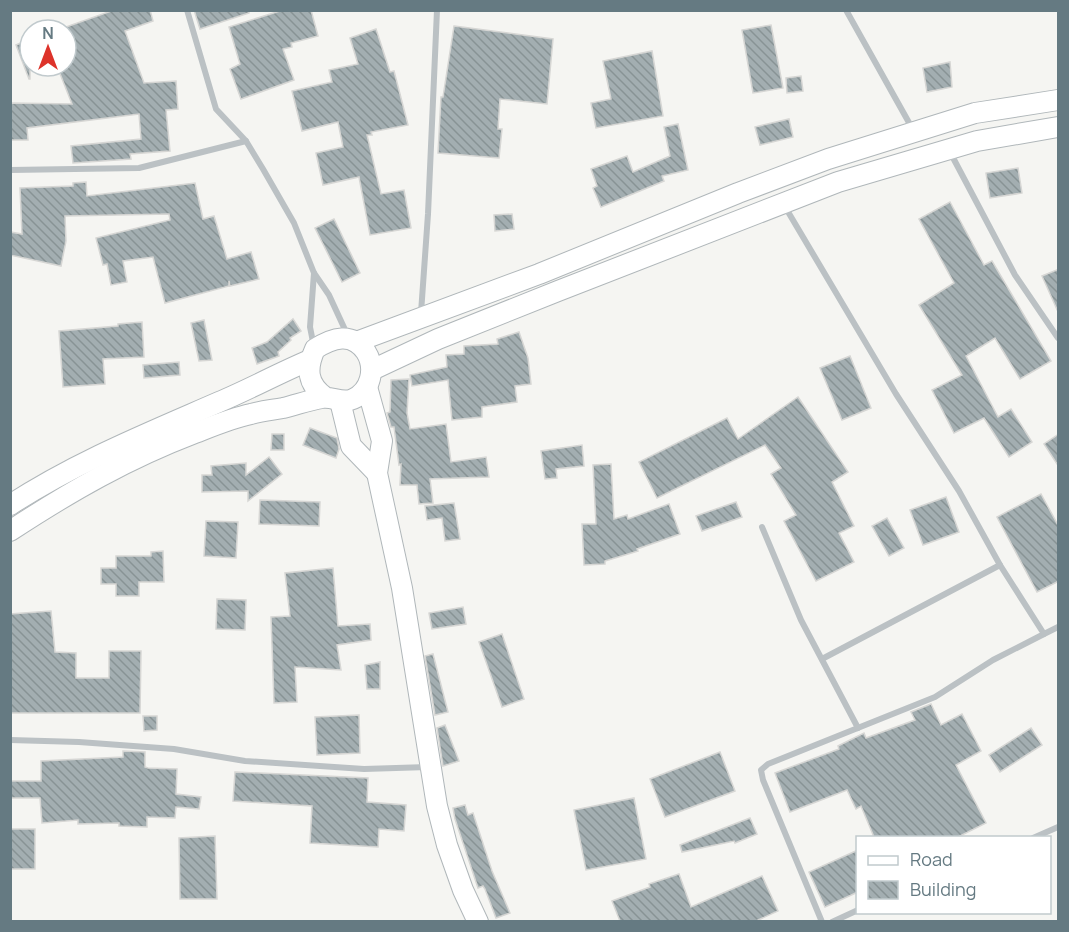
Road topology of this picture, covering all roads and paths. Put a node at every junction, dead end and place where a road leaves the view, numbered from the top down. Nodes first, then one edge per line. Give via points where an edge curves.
1 (187, 10) edge
2 (437, 10) edge
3 (846, 10) edge
4 (1059, 100) edge
5 (1059, 127) edge
6 (914, 131) junction
7 (246, 141) junction
8 (948, 148) junction
9 (10, 170) edge
10 (782, 203) junction
11 (314, 273) junction
12 (421, 320) junction
13 (1059, 338) edge
14 (353, 341) junction
15 (312, 354) junction
16 (369, 378) junction
17 (333, 399) junction
18 (377, 473) junction
19 (10, 505) edge
20 (762, 527) dead end
21 (10, 531) edge
22 (1000, 565) junction
23 (1059, 627) edge
24 (1044, 634) junction
25 (822, 659) junction
26 (858, 728) junction
27 (10, 741) edge
28 (431, 767) junction
29 (1059, 827) edge
30 (1036, 836) edge
31 (856, 911) edge
32 (478, 921) edge
33 (822, 921) edge
34 (832, 921) edge

1 - 7 street via 216,110
2 - 12 street
3 - 6 street
4 - 6 main road via 975,113
5 - 8 main road
6 - 12 main road via 738,193
7 - 9 street via 139,168
7 - 11 street via 294,224
8 - 10 main road
8 - 13 street via 1015,275
10 - 16 main road via 438,339
10 - 22 street via 959,491
11 - 14 street
11 - 15 street
12 - 14 main road
14 - 15 main road via 333,339
14 - 16 main road via 370,359
15 - 17 main road via 308,370 313,387
15 - 19 main road via 88,460
16 - 17 main road via 355,398
16 - 18 main road via 382,441
17 - 18 main road via 351,446
17 - 21 main road via 250,414 150,450
18 - 28 main road via 402,588
20 - 25 street
22 - 24 street
22 - 25 street
23 - 24 street
24 - 26 street via 993,660 935,697
25 - 26 street
26 - 33 street via 761,770
27 - 28 street via 150,747 245,761 364,769
28 - 32 main road via 447,845
29 - 30 street
31 - 34 street

